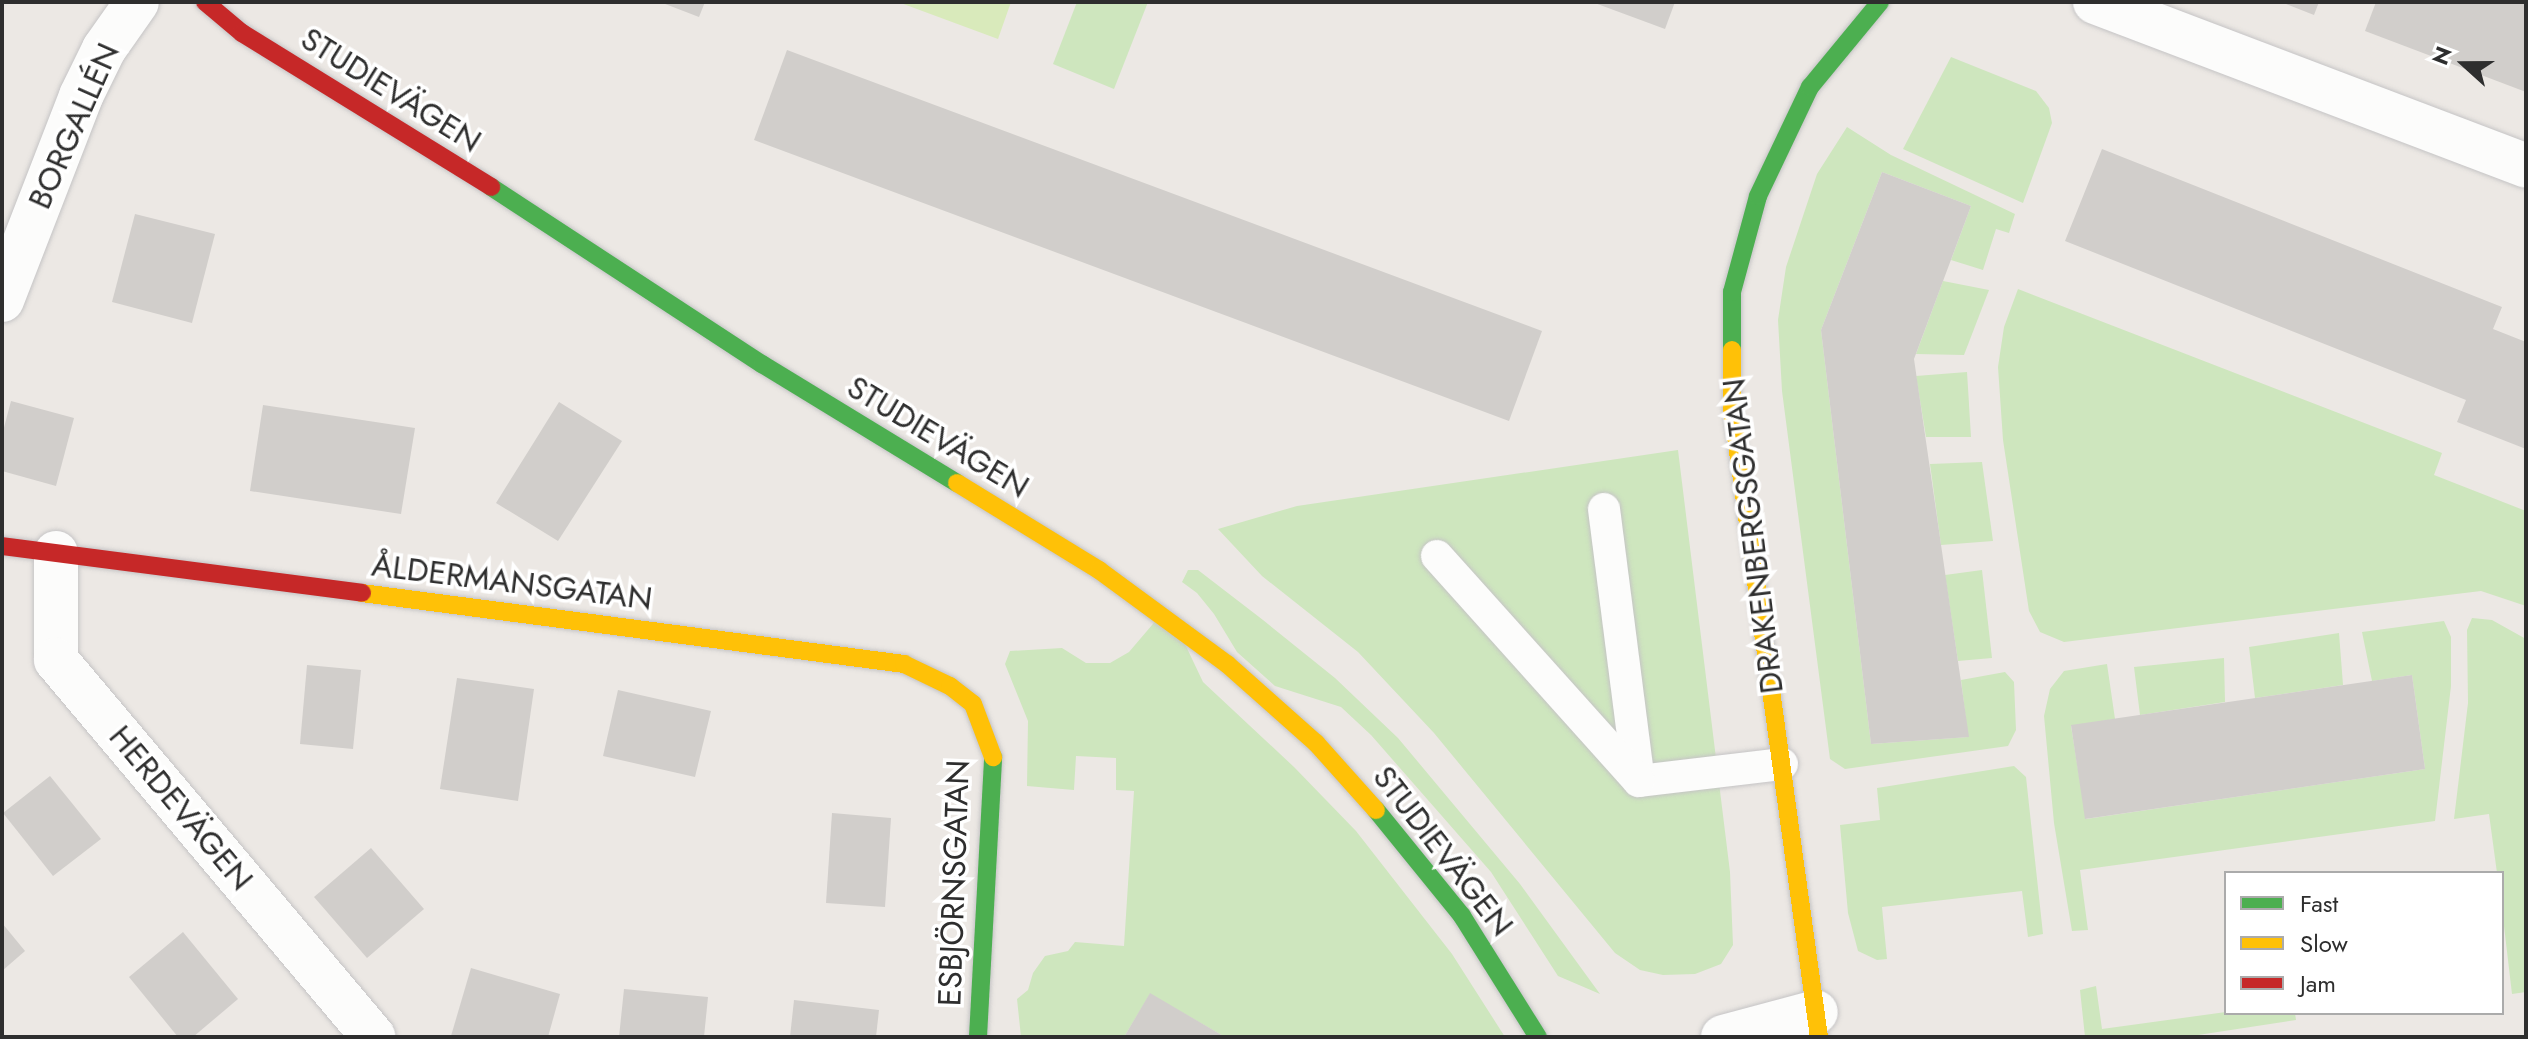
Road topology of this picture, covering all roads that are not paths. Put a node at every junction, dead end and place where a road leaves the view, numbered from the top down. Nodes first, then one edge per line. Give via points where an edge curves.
1 (137, 2) edge
2 (205, 2) edge
3 (1880, 2) edge
4 (2095, 2) edge
5 (2526, 166) edge
6 (2, 300) edge
7 (1604, 509) dead end
8 (2, 546) edge
9 (56, 553) junction
10 (1437, 556) dead end
11 (986, 732) joint
12 (1782, 764) junction
13 (1639, 781) junction
14 (1817, 1025) edge
15 (374, 1037) edge
16 (978, 1037) edge
17 (1538, 1037) edge
18 (1723, 1037) edge

1 - 6 street, BORGALLÉN via 104,49 81,96
2 - 17 street, STUDIEVÄGEN via 242,33 438,153 762,364 1099,570 1227,664 1316,743 1396,832 1462,916
3 - 12 street, DRAKENBERGSGATAN via 1810,87 1758,196 1732,292 1732,408
4 - 5 street
7 - 13 lane
8 - 9 street, ÅLDERMANSGATAN
9 - 11 street, ÅLDERMANSGATAN via 904,664 950,686 973,704
9 - 15 street, HERDEVÄGEN via 56,660
10 - 13 lane
11 - 16 street, ESBJÖRNSGATAN via 993,757
12 - 13 lane
12 - 14 street, DRAKENBERGSGATAN
14 - 18 street, DRAKENBERGSGATAN

